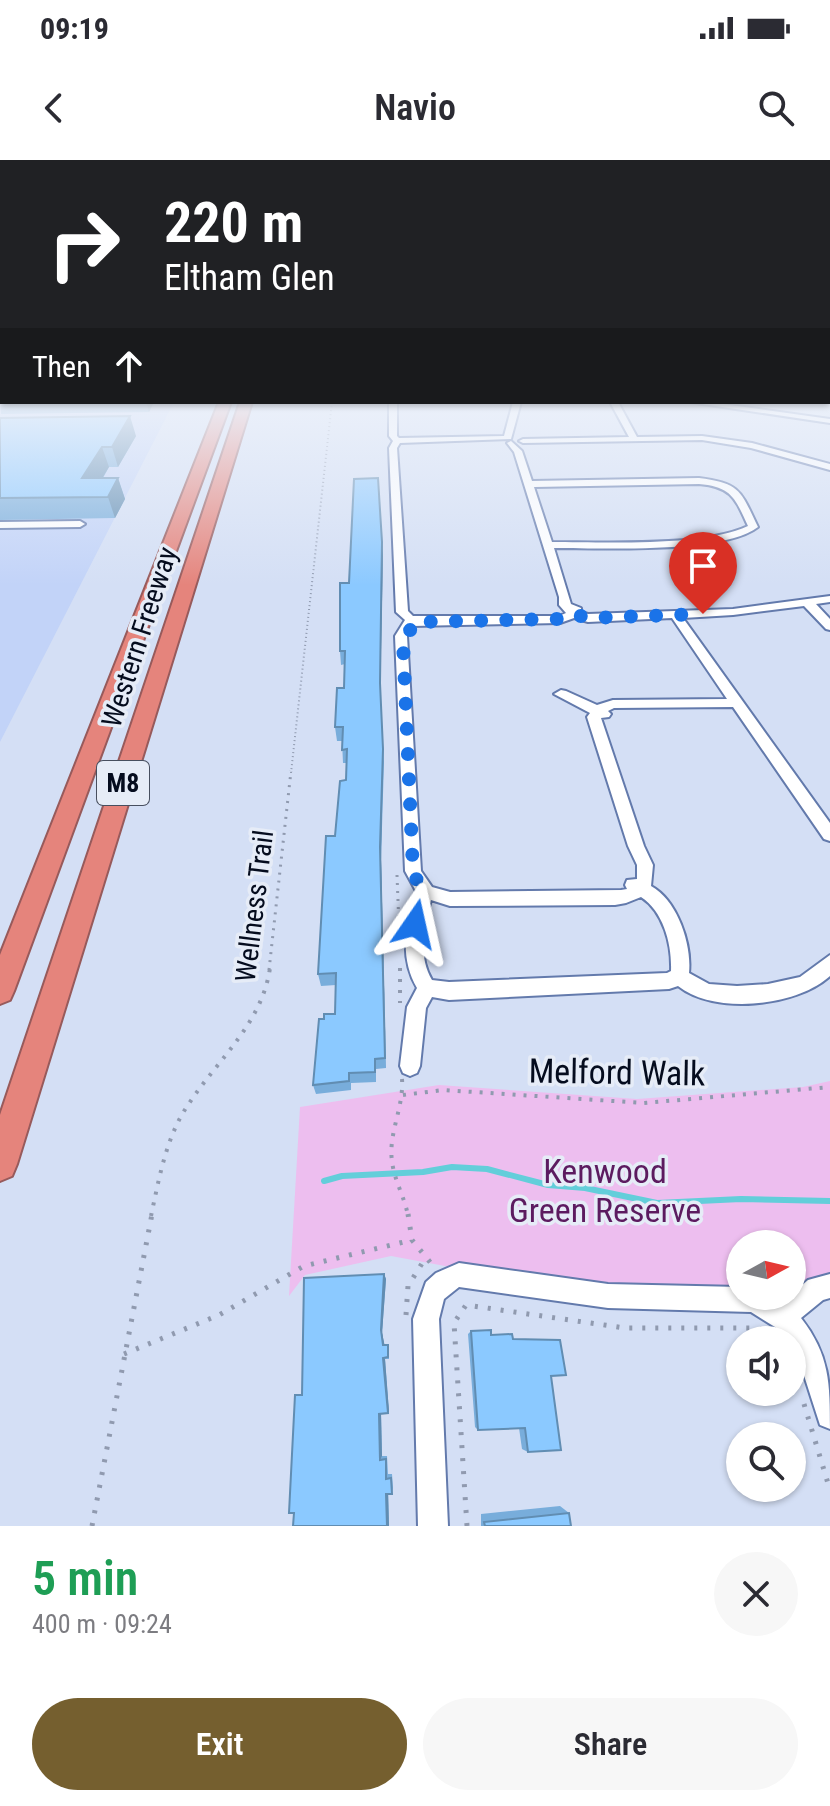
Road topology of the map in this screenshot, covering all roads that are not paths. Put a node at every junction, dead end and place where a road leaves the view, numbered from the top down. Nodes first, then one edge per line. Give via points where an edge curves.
1 (204, 458) edge
2 (228, 458) edge
3 (399, 458) edge
4 (520, 458) edge
5 (793, 458) edge
6 (830, 466) edge
7 (528, 484) junction
8 (80, 524) dead end
9 (0, 525) edge
10 (548, 545) junction
11 (830, 599) edge
12 (808, 603) junction
13 (573, 611) junction
14 (676, 616) junction
15 (414, 620) junction
16 (830, 626) edge
17 (561, 694) dead end
18 (737, 703) junction
19 (602, 712) junction
20 (830, 835) edge
21 (637, 888) junction
22 (426, 892) junction
23 (830, 963) edge
24 (679, 976) junction
25 (427, 988) junction
26 (0, 991) edge
27 (410, 1066) dead end
28 (0, 1164) edge
29 (830, 1286) edge
30 (785, 1316) junction
31 (830, 1415) edge
32 (433, 1526) edge

1 - 26 highway, Western Freeway / M8
2 - 28 highway, Western Freeway / M8
3 - 15 street via 402,607 403,615
4 - 7 street
5 - 6 street
7 - 10 street
7 - 10 street via 718,483 737,493 753,527 731,535 659,543
8 - 9 street
10 - 13 street
11 - 12 street
12 - 14 street
12 - 16 street
13 - 14 street via 598,617
13 - 15 street via 551,619
14 - 18 street
15 - 22 street via 403,642 413,871
17 - 19 street
18 - 19 street via 639,705
18 - 20 street
19 - 21 street via 602,739 647,873
21 - 22 street via 626,898 470,900
21 - 24 street via 669,925 683,963
22 - 25 street via 415,924 417,965
23 - 24 street via 794,987 740,994 700,990
24 - 25 street via 646,984
25 - 27 street via 417,1007
29 - 30 street via 817,1289
30 - 31 street via 803,1340
30 - 32 street via 751,1300 608,1296 459,1275 444,1279 430,1295 426,1319

